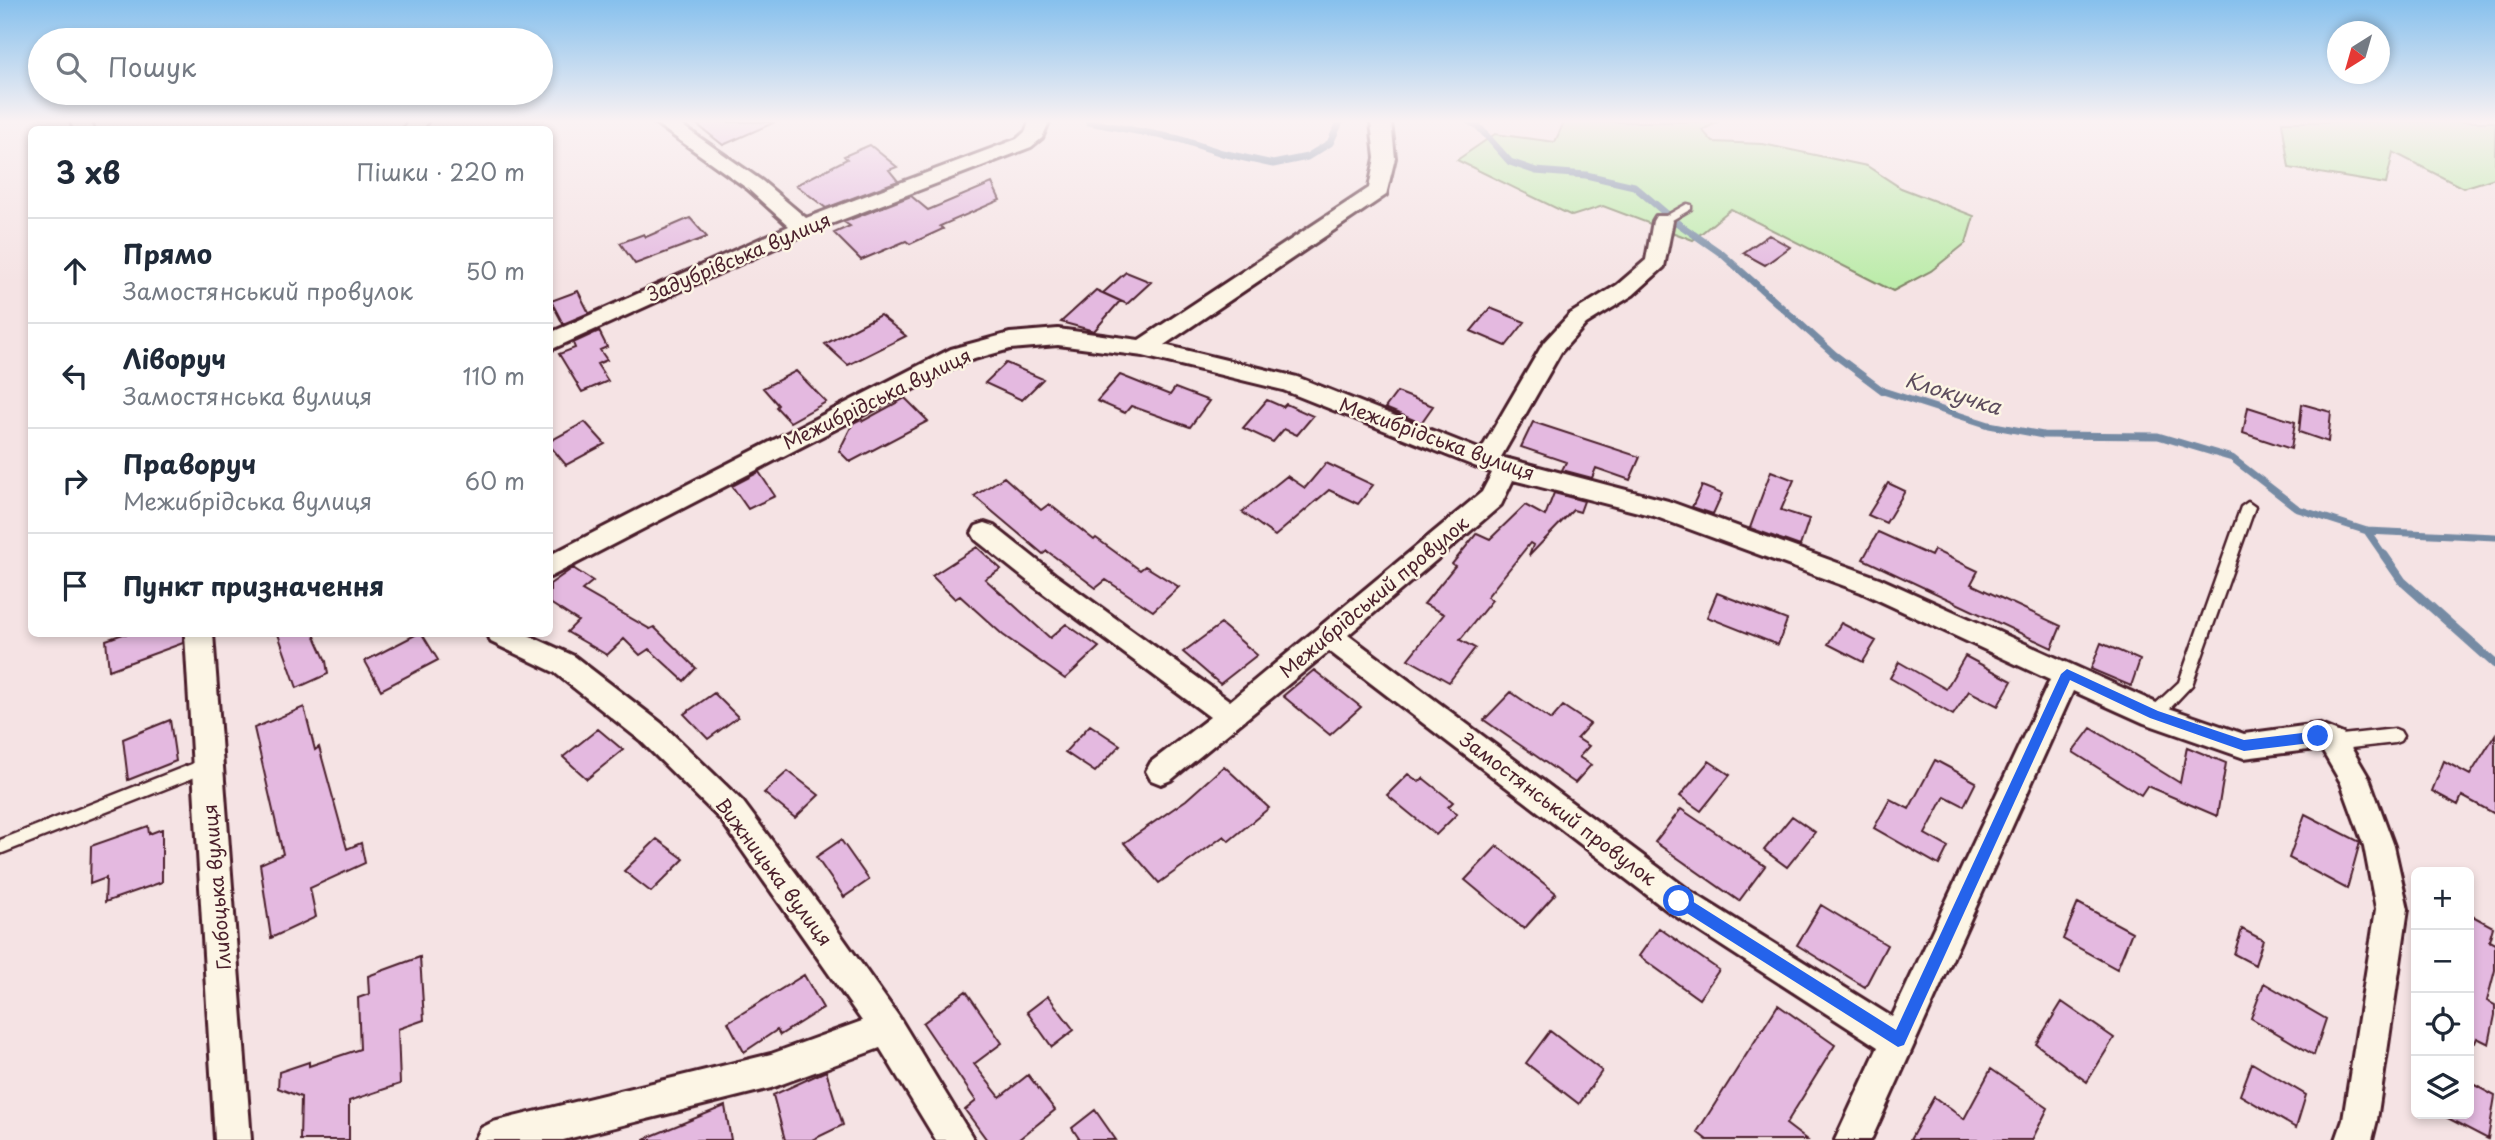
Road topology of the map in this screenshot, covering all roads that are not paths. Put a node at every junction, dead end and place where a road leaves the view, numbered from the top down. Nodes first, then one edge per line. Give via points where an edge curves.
1 (741, 175) edge
2 (942, 175) edge
3 (1382, 175) edge
4 (1676, 214) dead end
5 (803, 228) junction
6 (553, 341) edge
7 (1143, 348) junction
8 (1497, 465) junction
9 (2248, 508) dead end
10 (985, 533) dead end
11 (553, 565) edge
12 (1329, 636) junction
13 (199, 637) edge
14 (507, 637) edge
15 (2067, 674) junction
16 (2154, 715) junction
17 (1231, 718) junction
18 (2395, 736) dead end
19 (2333, 743) junction
20 (206, 765) junction
21 (1161, 771) dead end
22 (0, 847) edge
23 (887, 1029) junction
24 (1898, 1040) junction
25 (233, 1140) edge
26 (493, 1140) edge
27 (957, 1140) edge
28 (1853, 1140) edge
29 (2354, 1140) edge

1 - 5 street
2 - 5 street, Задубрівська вулиця
3 - 7 street via 1379,191
4 - 8 street, Межибрідський провулок via 1656,262 1625,290 1578,319 1552,347
5 - 6 street, Задубрівська вулиця
7 - 8 street, Межибрідська вулиця via 1289,383
7 - 11 street, Межибрідська вулиця via 1058,337 1010,341 959,355
8 - 12 street, Межибрідський провулок via 1492,498
8 - 15 street, Межибрідська вулиця via 1659,508 1870,585
9 - 16 lane via 2185,685
10 - 17 street
12 - 17 street, Межибрідський провулок
12 - 24 street, Замостянський провулок via 1679,901
13 - 20 street, Глибоцька вулиця
14 - 23 street, Вижницька вулиця via 564,664 651,732 732,811
15 - 16 street, Межибрідська вулиця
15 - 24 street
16 - 19 street, Межибрідська вулиця via 2244,746 2318,736
17 - 21 street, Межибрідський провулок
18 - 19 lane
19 - 29 street via 2354,778 2375,835 2392,909
20 - 22 lane
20 - 25 street, Глибоцька вулиця
23 - 26 street via 771,1071
23 - 27 street, Вижницька вулиця
24 - 28 street

